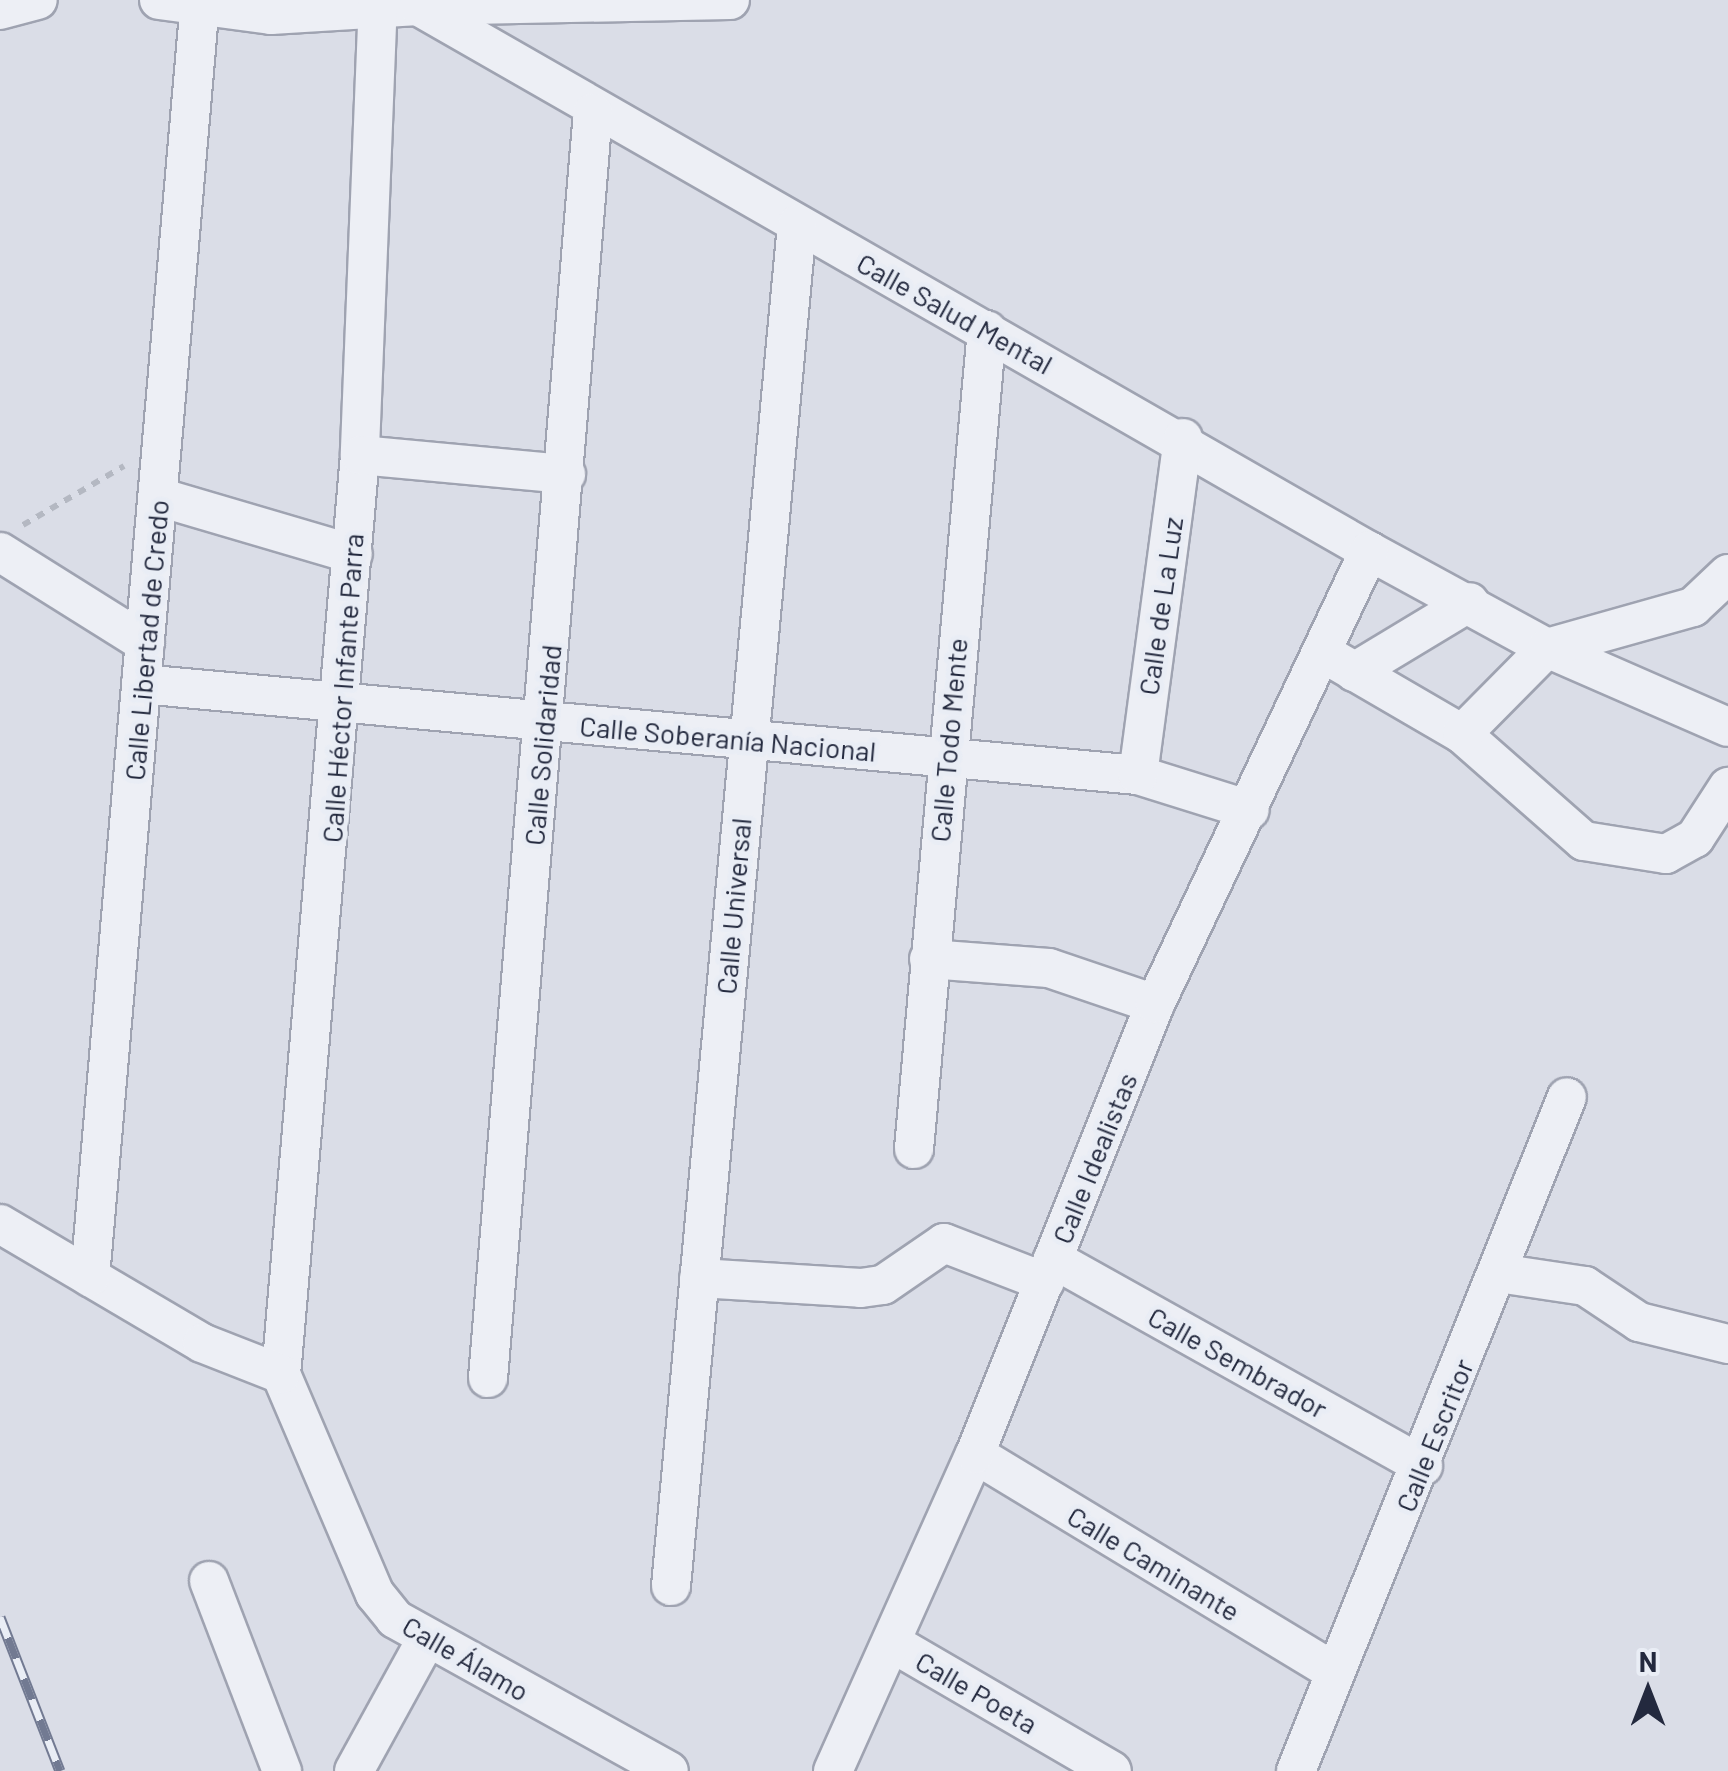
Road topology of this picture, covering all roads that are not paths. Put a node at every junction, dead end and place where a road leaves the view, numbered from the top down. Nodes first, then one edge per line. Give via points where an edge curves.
1 (38, 0) edge
2 (159, 0) edge
3 (730, 0) edge
4 (200, 2) edge
5 (420, 3) edge
6 (379, 4) edge
7 (0, 10) edge
8 (593, 112) junction
9 (796, 226) junction
10 (986, 330) junction
11 (1183, 438) junction
12 (360, 455) junction
13 (566, 474) junction
14 (159, 497) junction
15 (8, 541) edge
16 (1370, 551) junction
17 (352, 554) junction
18 (1728, 574) edge
19 (1470, 602) junction
20 (144, 643) junction
21 (1547, 648) junction
22 (1338, 663) junction
23 (141, 684) junction
24 (342, 698) junction
25 (544, 720) junction
26 (1728, 728) edge
27 (1462, 734) junction
28 (748, 741) junction
29 (945, 757) junction
30 (1138, 775) junction
31 (1728, 787) edge
32 (1250, 810) junction
33 (929, 960) junction
34 (1155, 1004) junction
35 (1567, 1098) dead end
36 (914, 1149) dead end
37 (0, 1224) edge
38 (1049, 1270) junction
39 (1498, 1273) junction
40 (90, 1277) junction
41 (699, 1278) junction
42 (1728, 1344) edge
43 (281, 1374) junction
44 (488, 1378) dead end
45 (975, 1454) junction
46 (1423, 1466) junction
47 (209, 1581) dead end
48 (671, 1586) dead end
49 (426, 1640) junction
50 (894, 1644) junction
51 (1334, 1671) junction
52 (602, 1755) edge
53 (282, 1771) edge
54 (354, 1771) edge
55 (668, 1771) edge
56 (833, 1771) edge
57 (1112, 1771) edge
58 (1296, 1771) edge

1 - 7 street
2 - 4 street
3 - 5 street
4 - 6 street via 271,15
4 - 14 street, Calle Libertad de Credo
5 - 6 street
5 - 8 street, Calle Salud Mental
6 - 12 street, Calle Héctor Infante Parra
8 - 9 street, Calle Salud Mental
8 - 13 street, Calle Solidaridad
9 - 10 street, Calle Salud Mental
9 - 28 street, Calle Universal
10 - 11 street, Calle Salud Mental
10 - 29 street, Calle Todo Mente
11 - 16 street, Calle Salud Mental
11 - 30 street, Calle de La Luz
12 - 13 street
12 - 17 street, Calle Héctor Infante Parra
13 - 25 street, Calle Solidaridad
14 - 17 street
14 - 20 street, Calle Libertad de Credo
15 - 20 street
16 - 19 street, Calle Salud Mental
16 - 22 street, Calle Idealistas
17 - 24 street, Calle Héctor Infante Parra
18 - 21 street via 1693,608
19 - 21 street, Calle Salud Mental
19 - 22 street
20 - 23 street, Calle Libertad de Credo
21 - 26 street, Calle Salud Mental
21 - 27 street
22 - 27 street
22 - 32 street, Calle Idealistas
23 - 24 street, Calle Soberanía Nacional
23 - 40 street, Calle Libertad de Credo
24 - 25 street, Calle Soberanía Nacional
24 - 43 street, Calle Héctor Infante Parra
25 - 28 street, Calle Soberanía Nacional
25 - 44 street, Calle Solidaridad
27 - 31 street via 1584,842 1666,854 1696,838
28 - 29 street, Calle Soberanía Nacional
28 - 41 street, Calle Universal
29 - 30 street, Calle Soberanía Nacional
29 - 33 street, Calle Todo Mente
30 - 32 street, Calle Soberanía Nacional
32 - 34 street, Calle Idealistas
33 - 34 street via 1049,968
33 - 36 street, Calle Todo Mente
34 - 38 street, Calle Idealistas
35 - 39 street, Calle Escritor
37 - 40 street
38 - 41 street, Calle Sembrador via 944,1243 884,1285
38 - 45 street, Calle Idealistas
38 - 46 street, Calle Sembrador
39 - 42 street via 1585,1286 1639,1322
39 - 46 street, Calle Escritor
40 - 43 street via 202,1343
41 - 48 street, Calle Universal
43 - 49 street, Calle Álamo via 375,1594
45 - 50 street, Calle Idealistas
45 - 51 street, Calle Caminante
46 - 51 street, Calle Escritor
47 - 53 street
49 - 52 street, Calle Álamo
49 - 54 street
50 - 56 street, Calle Idealistas
50 - 57 street, Calle Poeta
51 - 58 street, Calle Escritor
52 - 55 street, Calle Álamo

